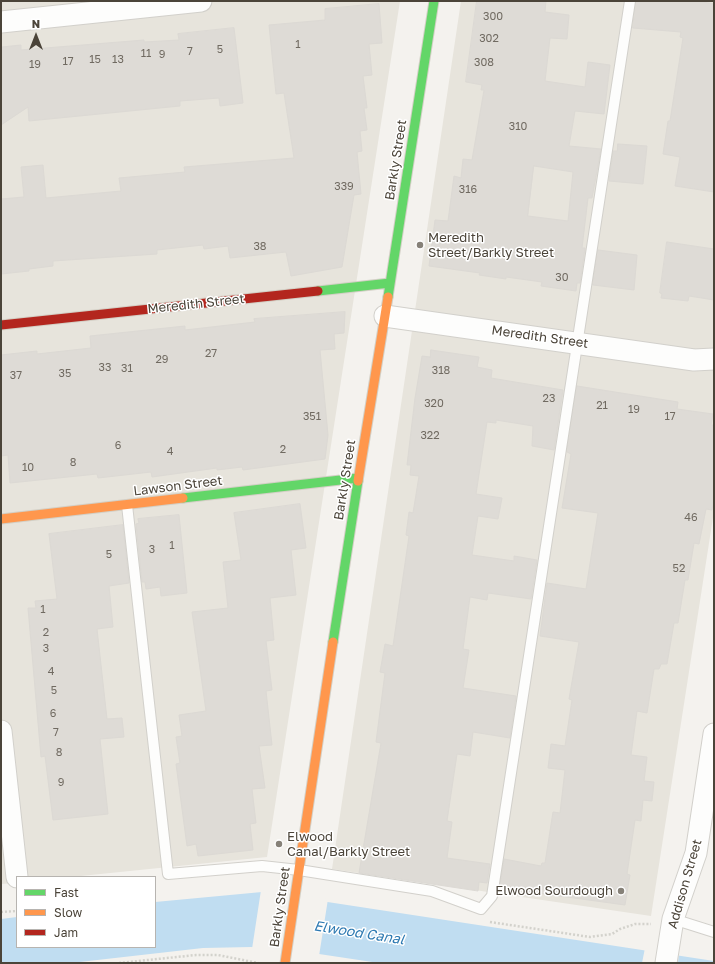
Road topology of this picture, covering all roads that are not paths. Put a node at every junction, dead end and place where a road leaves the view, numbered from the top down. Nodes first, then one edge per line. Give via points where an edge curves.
1 (201, 1) edge
2 (434, 1) edge
3 (630, 1) edge
4 (65, 8) edge
5 (1, 22) edge
6 (390, 284) junction
7 (385, 316) junction
8 (1, 325) edge
9 (578, 342) junction
10 (714, 359) edge
11 (694, 360) junction
12 (714, 368) edge
13 (358, 478) junction
14 (127, 505) junction
15 (1, 519) edge
16 (1, 731) edge
17 (714, 734) edge
18 (299, 870) junction
19 (17, 876) edge
20 (671, 928) junction
21 (714, 932) edge
22 (286, 961) edge
23 (666, 963) edge

1 - 4 street
2 - 6 main road, Barkly Street
3 - 9 lane
4 - 5 street
6 - 7 main road, Barkly Street
6 - 8 main road, Meredith Street
7 - 9 street, Meredith Street
7 - 13 main road, Barkly Street
9 - 11 street, Meredith Street
9 - 18 lane via 492,896 481,909 432,892
10 - 11 street, Meredith Street
11 - 12 street, Meredith Street
13 - 14 main road, Lawson Street
13 - 18 main road, Barkly Street
14 - 15 main road, Lawson Street
14 - 18 lane via 168,874 262,866
16 - 19 street
17 - 20 street, Addison Street via 696,853
18 - 22 main road, Barkly Street
20 - 21 lane
20 - 23 street, Addison Street

